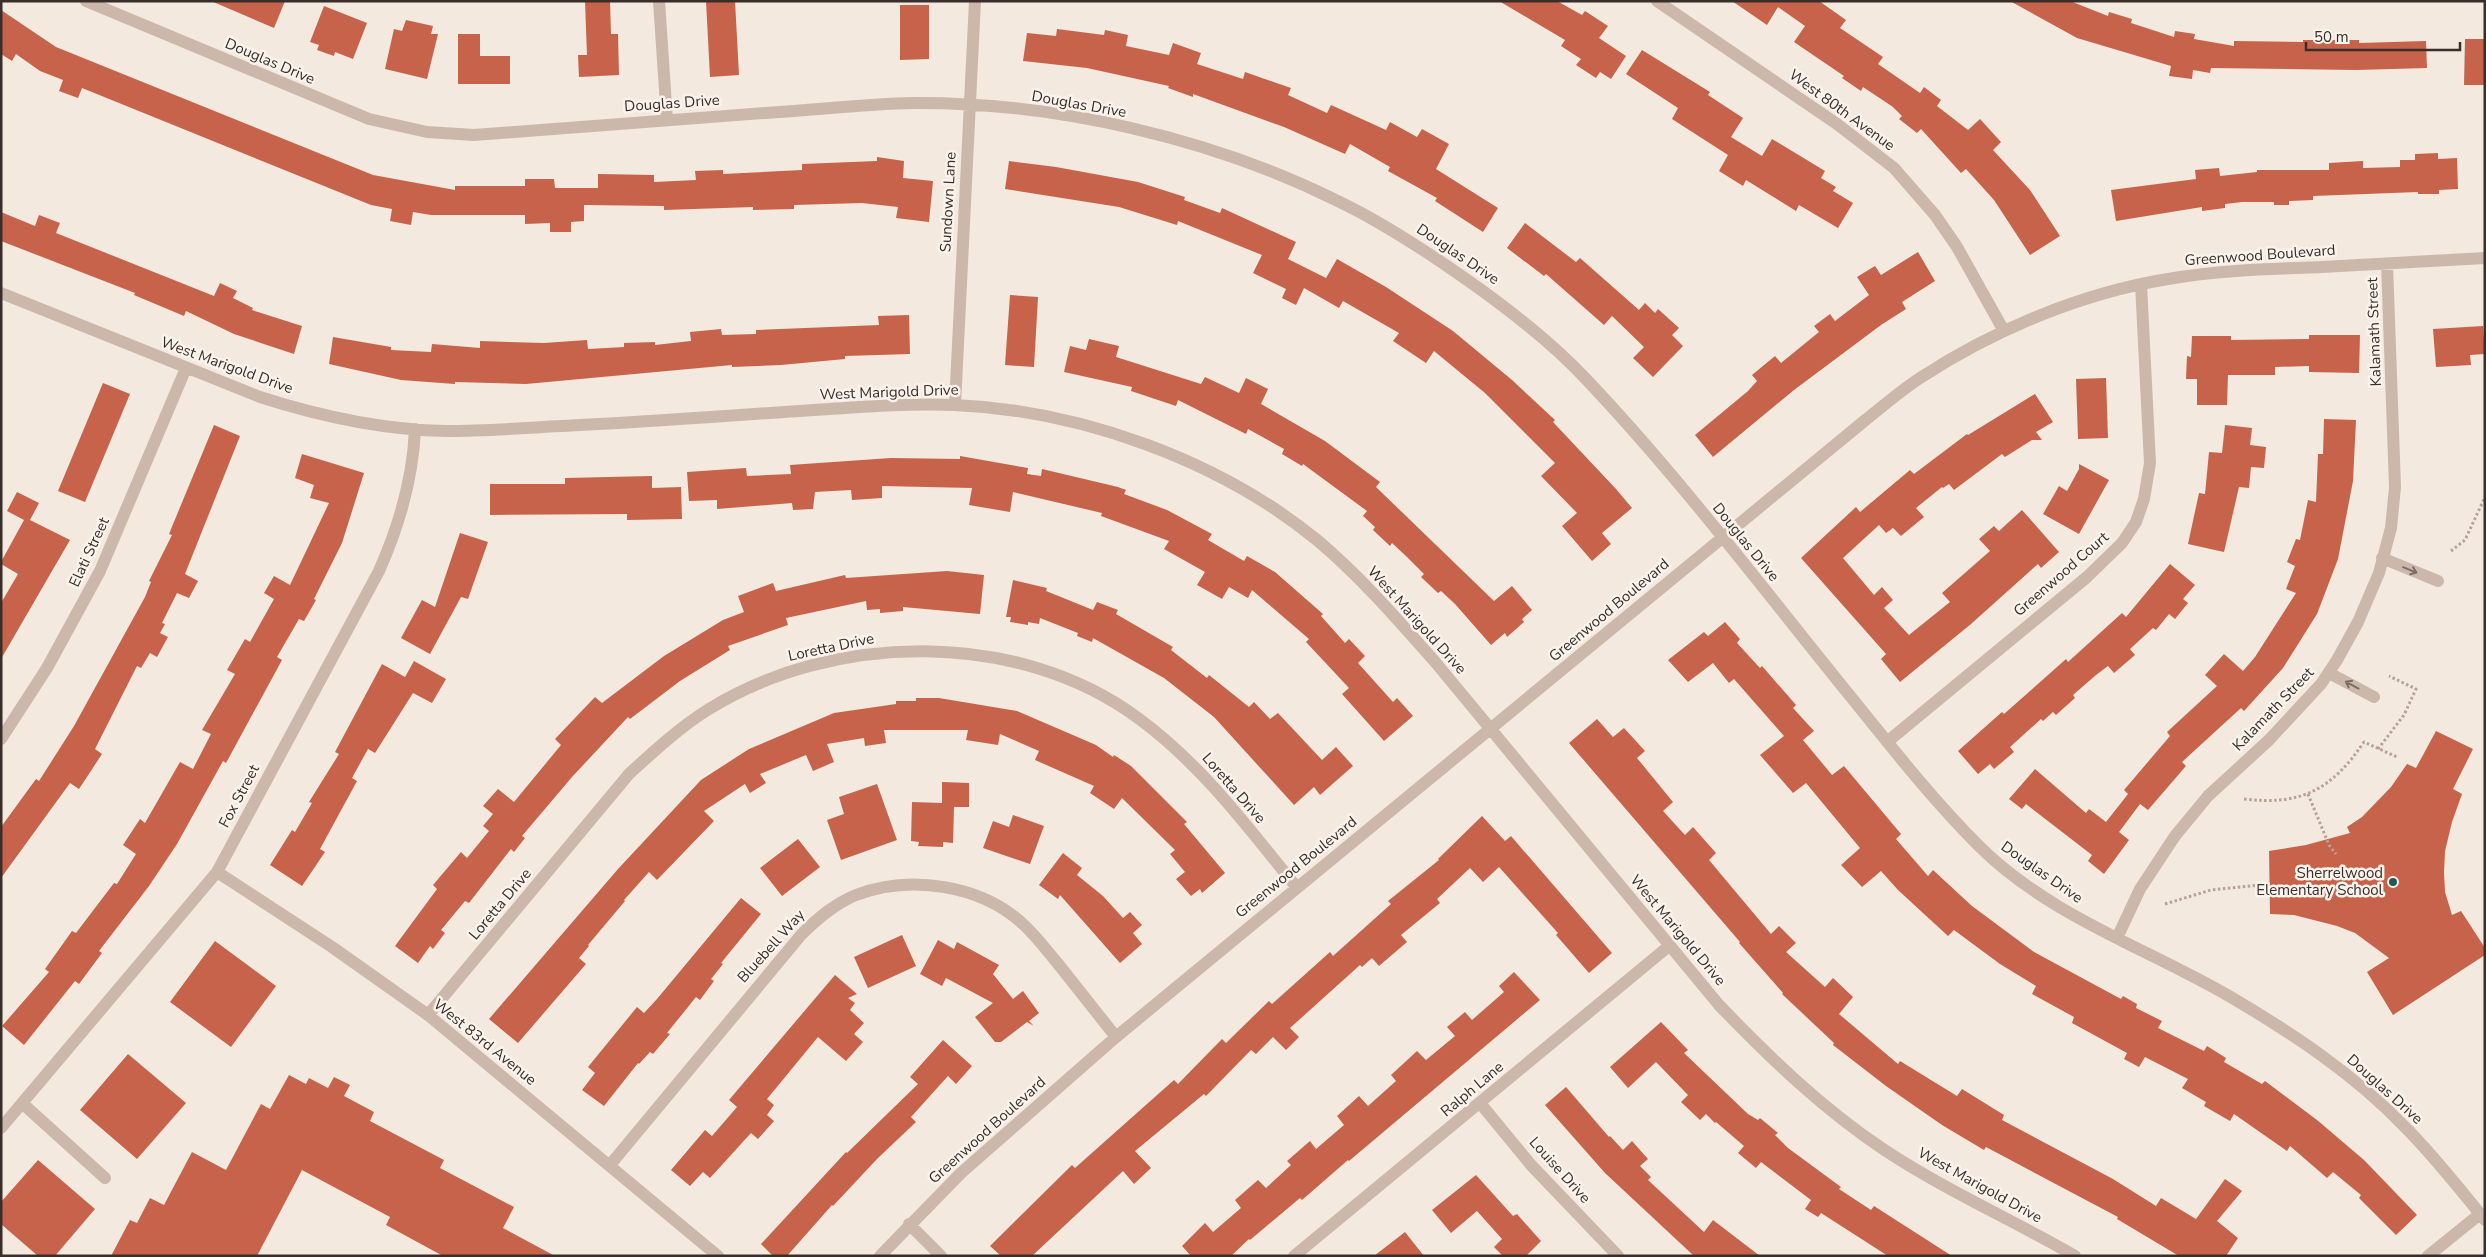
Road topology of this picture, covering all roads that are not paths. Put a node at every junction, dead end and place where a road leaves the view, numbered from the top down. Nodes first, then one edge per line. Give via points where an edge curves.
1 (86, 1) edge
2 (659, 1) edge
3 (975, 1) edge
4 (1659, 2) edge
5 (970, 106) junction
6 (667, 120) junction
7 (2485, 258) edge
8 (2388, 264) junction
9 (2141, 284) junction
10 (1, 293) edge
11 (2004, 332) junction
12 (186, 368) junction
13 (955, 405) junction
14 (415, 429) junction
15 (1722, 538) junction
16 (2382, 558) junction
17 (2438, 581) dead end
18 (2329, 673) junction
19 (2374, 697) dead end
20 (1490, 730) junction
21 (1, 739) edge
22 (1887, 742) junction
23 (217, 872) junction
24 (1297, 888) junction
25 (2117, 938) junction
26 (1669, 946) junction
27 (428, 1016) junction
28 (1116, 1037) junction
29 (22, 1103) junction
30 (1480, 1103) junction
31 (1, 1128) edge
32 (610, 1165) junction
33 (105, 1178) dead end
34 (2482, 1217) edge
35 (909, 1224) junction
36 (718, 1256) edge
37 (880, 1256) edge
38 (941, 1256) edge
39 (1294, 1256) edge
40 (1618, 1256) edge
41 (2075, 1256) edge
42 (2428, 1256) edge

1 - 6 street, Douglas Drive via 299,92 369,119 408,129 474,135
2 - 6 street
3 - 5 street, Sundown Lane
4 - 11 street, West 80th Avenue via 1873,149 1894,168 1936,215
5 - 6 street, Douglas Drive via 912,103
5 - 13 street, Sundown Lane
5 - 15 street, Douglas Drive via 1072,117 1209,149 1304,184 1412,242 1497,300 1581,374
7 - 8 street, Greenwood Boulevard
8 - 9 street, Greenwood Boulevard via 2215,272
8 - 16 street, Kalamath Street via 2395,488 2391,528
9 - 11 street, Greenwood Boulevard via 2053,311
9 - 22 street, Greenwood Court via 2150,463 2136,522 2122,543 2088,576
10 - 12 street, West Marigold Drive
11 - 15 street, Greenwood Boulevard via 1919,379
12 - 14 street, West Marigold Drive via 288,406 372,424
12 - 21 street, Elati Street via 100,571 47,668
13 - 14 street, West Marigold Drive via 886,406 448,431
13 - 20 street, West Marigold Drive via 1029,414 1133,440 1173,455 1272,508 1316,540 1388,608
14 - 23 street, Fox Street via 409,483 382,563
15 - 20 street, Greenwood Boulevard
15 - 22 street, Douglas Drive
16 -> 17 street
16 - 18 street, Kalamath Street via 2358,622
19 -> 18 street
18 - 25 street, Kalamath Street via 2270,740 2208,796 2175,836 2140,890
20 - 24 street, Greenwood Boulevard
20 - 26 street, West Marigold Drive
22 - 25 street, Douglas Drive via 1975,842 2008,871
23 - 27 street, West 83rd Avenue via 332,947
23 - 29 street, Fox Street
24 - 27 street, Loretta Drive via 1196,767 1142,721 1098,693 1037,669 968,654 925,651 868,654 799,669 746,689 709,709 649,756 629,774
24 - 28 street, Greenwood Boulevard
25 - 34 street, Douglas Drive via 2225,994 2335,1065 2405,1126
26 - 30 street, Ralph Lane
26 - 41 street, West Marigold Drive via 1765,1053 1847,1124 1931,1179
27 - 32 street, West 83rd Avenue
28 - 32 street, Bluebell Way via 1039,941 1009,913 975,895 944,887 902,885 877,888 837,904 801,935
28 - 35 street, Greenwood Boulevard via 961,1172
29 - 31 street, Fox Street
29 - 33 street
30 - 39 street, Ralph Lane
30 - 40 street, Louise Drive via 1531,1165
32 - 36 street, West 83rd Avenue
34 - 42 street
35 - 37 street, Greenwood Boulevard
35 - 38 street

